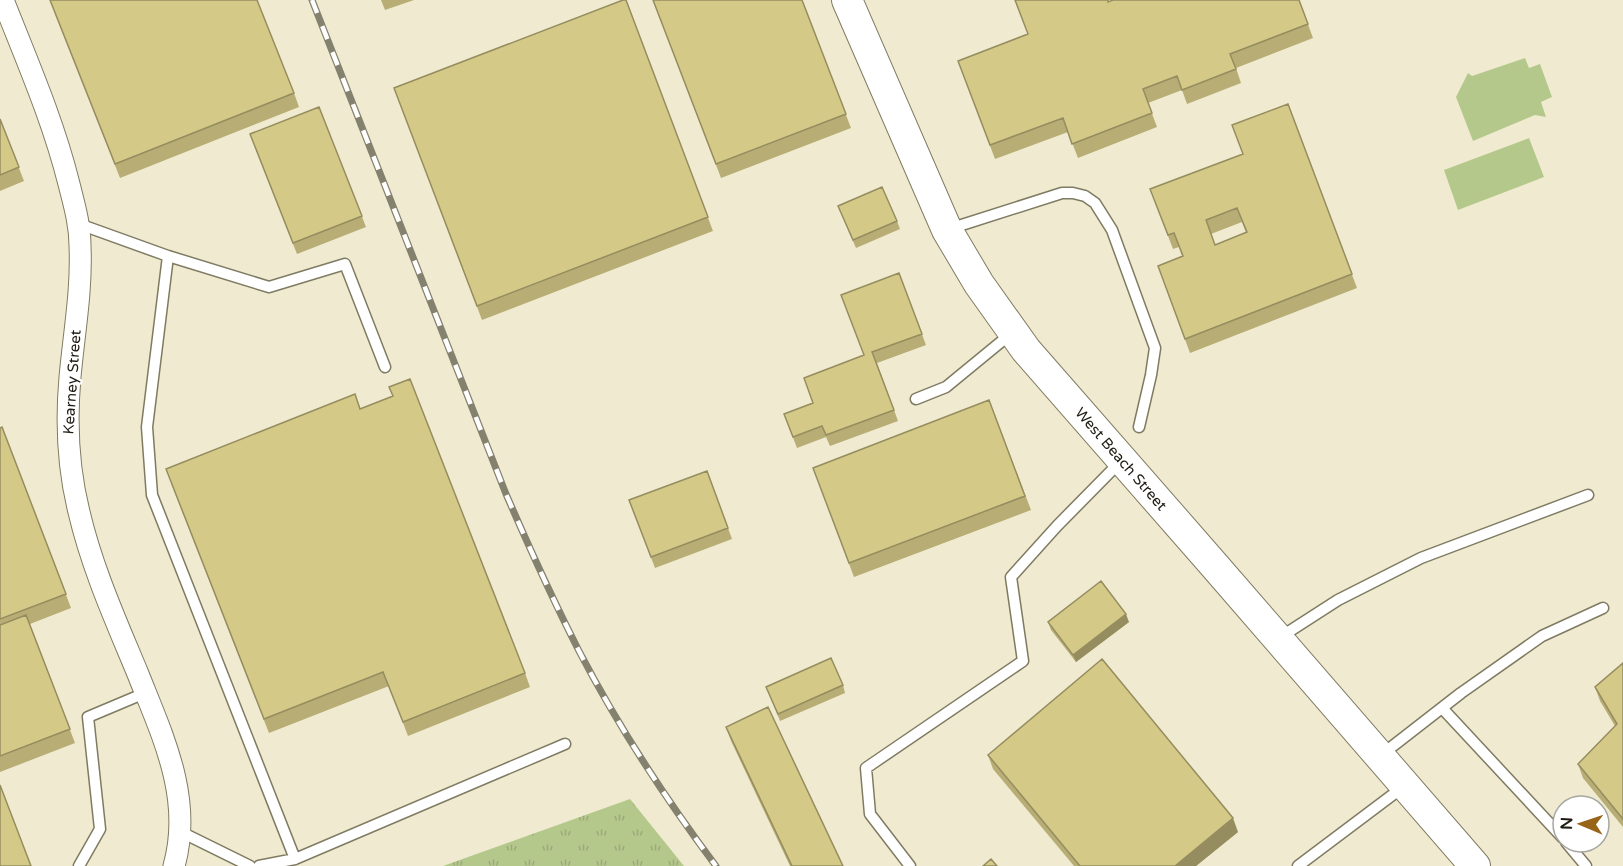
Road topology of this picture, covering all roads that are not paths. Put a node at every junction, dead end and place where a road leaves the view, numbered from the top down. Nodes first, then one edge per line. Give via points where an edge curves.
1 (3, 0) edge
2 (847, 0) edge
3 (79, 224) junction
4 (947, 230) junction
5 (168, 255) junction
6 (1013, 332) junction
7 (385, 367) dead end
8 (916, 399) dead end
9 (1138, 427) dead end
10 (1122, 460) junction
11 (1587, 495) dead end
12 (1603, 608) dead end
13 (1278, 638) junction
14 (146, 693) junction
15 (1442, 708) junction
16 (565, 744) dead end
17 (1380, 756) junction
18 (1405, 785) junction
19 (1551, 825) edge
20 (181, 832) junction
21 (1576, 854) edge
22 (295, 859) junction
23 (79, 866) edge
24 (174, 866) edge
25 (250, 866) edge
26 (259, 866) edge
27 (910, 866) edge
28 (1298, 866) edge
29 (1475, 866) edge
30 (1587, 866) edge

1 - 3 street, Kearney Street via 51,121
2 - 4 main road, West Beach Street
3 - 5 lane
3 - 14 street, Kearney Street via 80,276 68,405 72,477 90,552
4 - 6 main road, West Beach Street
4 - 9 lane via 1062,193 1085,196 1095,203 1112,230 1155,348
5 - 7 lane via 269,287 345,264
5 - 22 lane via 147,427 152,495
6 - 8 lane via 946,387
6 - 10 main road, West Beach Street
10 - 13 main road, West Beach Street
10 - 27 lane via 1011,577 1023,661 866,768 870,814
11 - 13 lane via 1420,558 1338,600
12 - 15 lane via 1542,636
13 - 17 main road, West Beach Street
14 - 20 street, Kearney Street via 177,784
14 - 23 lane via 88,717 100,829
15 - 17 lane
15 - 19 lane
16 - 22 lane
17 - 18 main road, West Beach Street
18 - 28 lane
18 - 29 main road, West Beach Street
20 - 24 street, Kearney Street
20 - 25 lane
21 - 30 lane
22 - 26 lane

